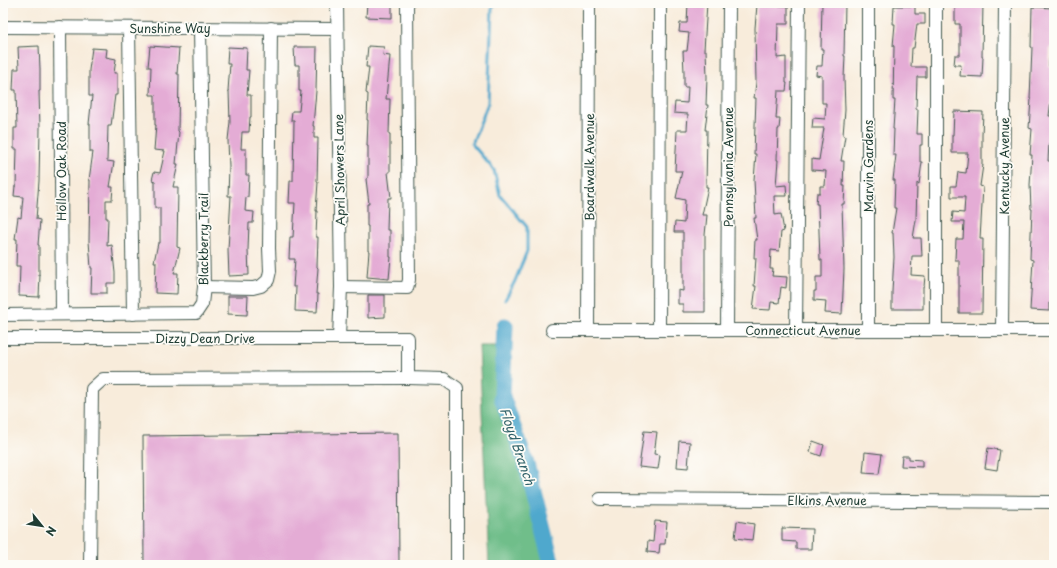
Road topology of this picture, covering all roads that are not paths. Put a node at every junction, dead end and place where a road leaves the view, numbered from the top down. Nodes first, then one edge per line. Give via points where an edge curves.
1 (337, 3) edge
2 (407, 3) edge
3 (589, 3) edge
4 (660, 3) edge
5 (729, 3) edge
6 (799, 3) edge
7 (868, 3) edge
8 (936, 3) edge
9 (1005, 3) edge
10 (3, 27) edge
11 (60, 27) junction
12 (129, 28) junction
13 (200, 28) junction
14 (271, 28) junction
15 (337, 29) junction
16 (204, 287) junction
17 (341, 287) junction
18 (62, 314) junction
19 (133, 314) junction
20 (3, 315) edge
21 (936, 329) junction
22 (1002, 329) junction
23 (552, 330) dead end
24 (588, 330) junction
25 (659, 330) junction
26 (727, 330) junction
27 (868, 330) junction
28 (1054, 330) edge
29 (796, 331) junction
30 (3, 338) edge
31 (339, 338) junction
32 (408, 378) junction
33 (600, 499) dead end
34 (1054, 502) edge
35 (90, 565) edge
36 (457, 565) edge

1 - 15 street, April Showers Lane
2 - 17 street via 409,280 407,288
3 - 24 street, Boardwalk Avenue
4 - 25 street
5 - 26 street, Pennsylvania Avenue
6 - 29 street
7 - 27 street, Marvin Gardens
8 - 21 street
9 - 22 street, Kentucky Avenue
10 - 11 street, Sunshine Way
11 - 12 street, Sunshine Way
11 - 18 street, Hollow Oak Road
12 - 13 street, Sunshine Way
12 - 19 street
13 - 14 street, Sunshine Way
13 - 16 street, Blackberry Trail
14 - 15 street, Sunshine Way
14 - 16 street via 268,280 262,286 253,288
15 - 17 street, April Showers Lane
16 - 19 street, Blackberry Trail via 202,304 196,313
17 - 31 street, April Showers Lane
18 - 19 street, Blackberry Trail
18 - 20 street, Blackberry Trail
21 - 22 street, Connecticut Avenue
21 - 27 street, Connecticut Avenue
22 - 28 street, Connecticut Avenue
23 - 24 street, Connecticut Avenue
24 - 25 street, Connecticut Avenue
25 - 26 street, Connecticut Avenue
26 - 29 street, Connecticut Avenue
27 - 29 street, Connecticut Avenue
30 - 31 street, Dizzy Dean Drive
31 - 32 street, Dizzy Dean Drive via 408,338
32 - 35 street via 103,380 92,388
32 - 36 street via 444,379 457,388
33 - 34 street, Elkins Avenue

